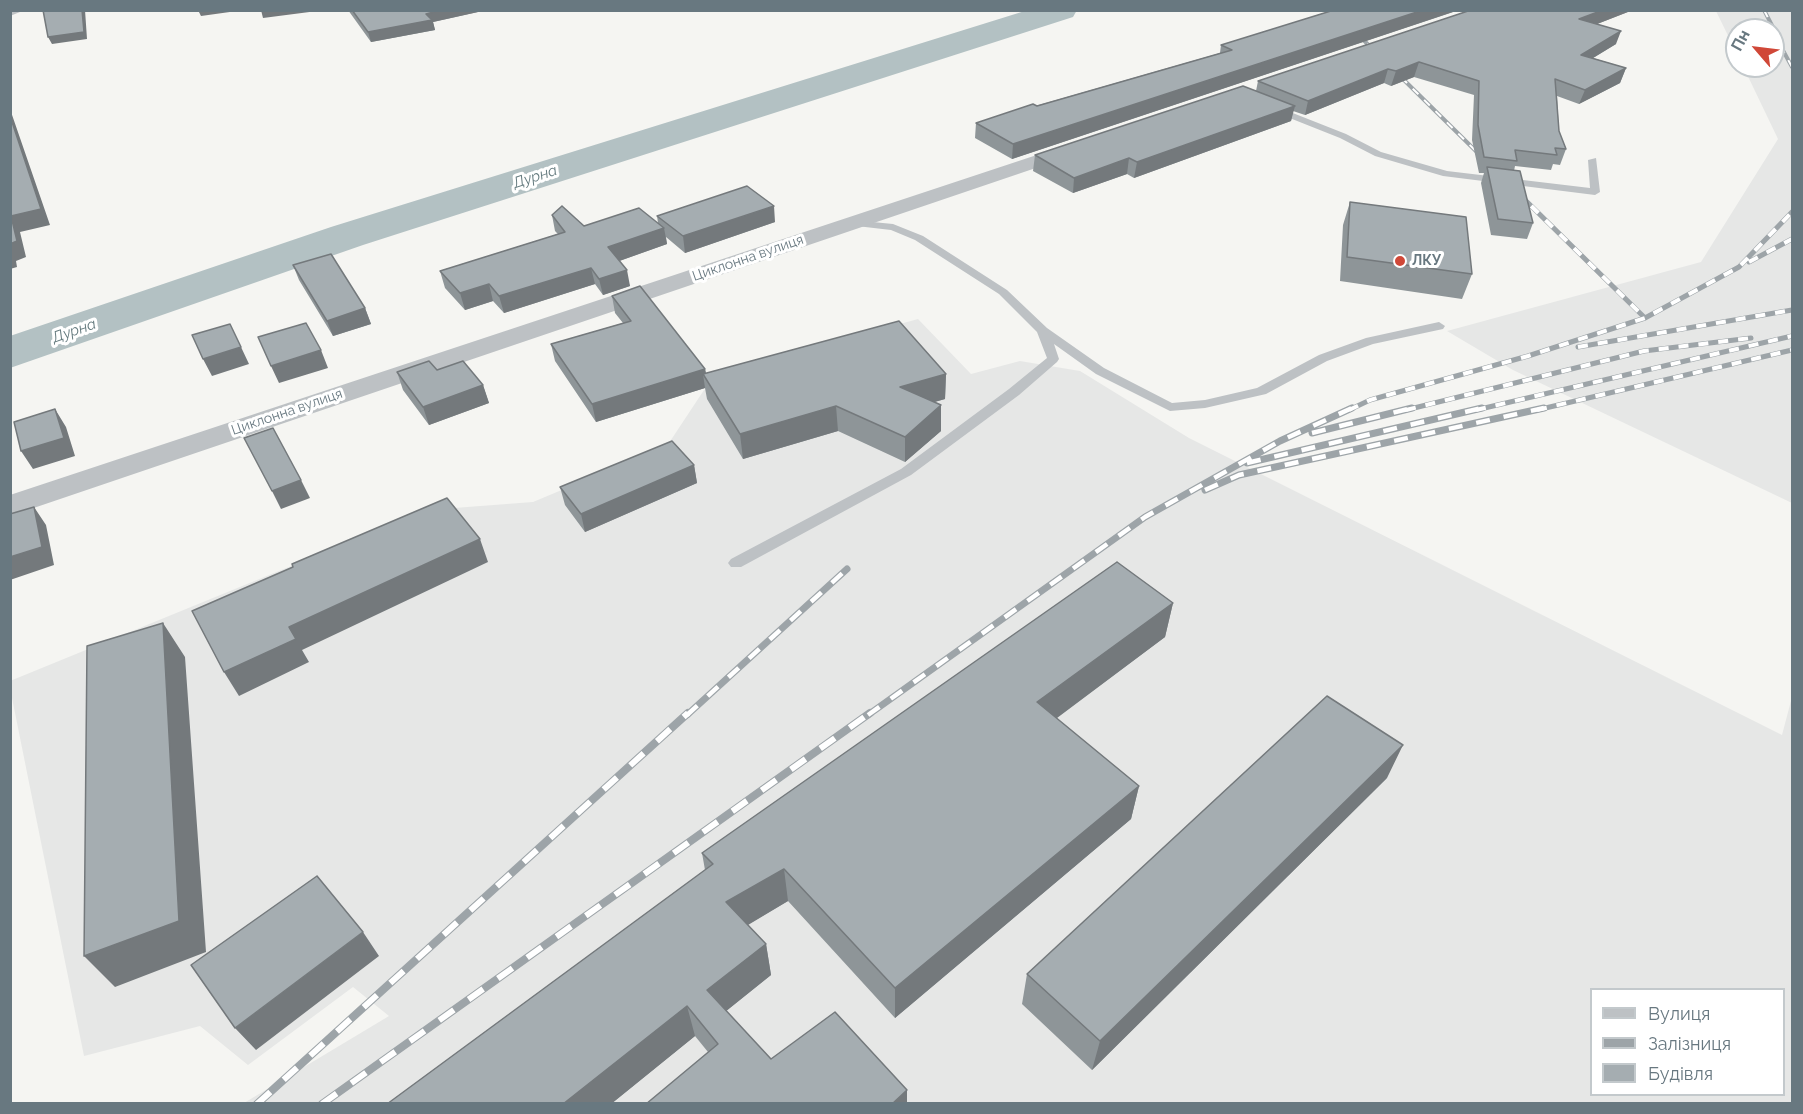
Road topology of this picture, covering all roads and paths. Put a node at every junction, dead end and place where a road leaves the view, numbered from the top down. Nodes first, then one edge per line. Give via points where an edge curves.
1 (17, 10) edge
2 (10, 11) edge
3 (1268, 106) edge
4 (1089, 143) edge
5 (1593, 160) dead end
6 (852, 223) junction
7 (1439, 326) dead end
8 (1043, 331) junction
9 (10, 506) edge
10 (736, 563) dead end

1 - 2 street
3 - 5 lane via 1378,154 1446,174 1595,192
4 - 6 street, Циклонна вулиця
6 - 8 lane via 893,227 920,238 1003,292
6 - 9 street, Циклонна вулиця
7 - 8 lane via 1370,341 1323,358 1261,391 1205,405 1170,407 1100,371
8 - 10 lane via 1053,359 1014,392 906,471

